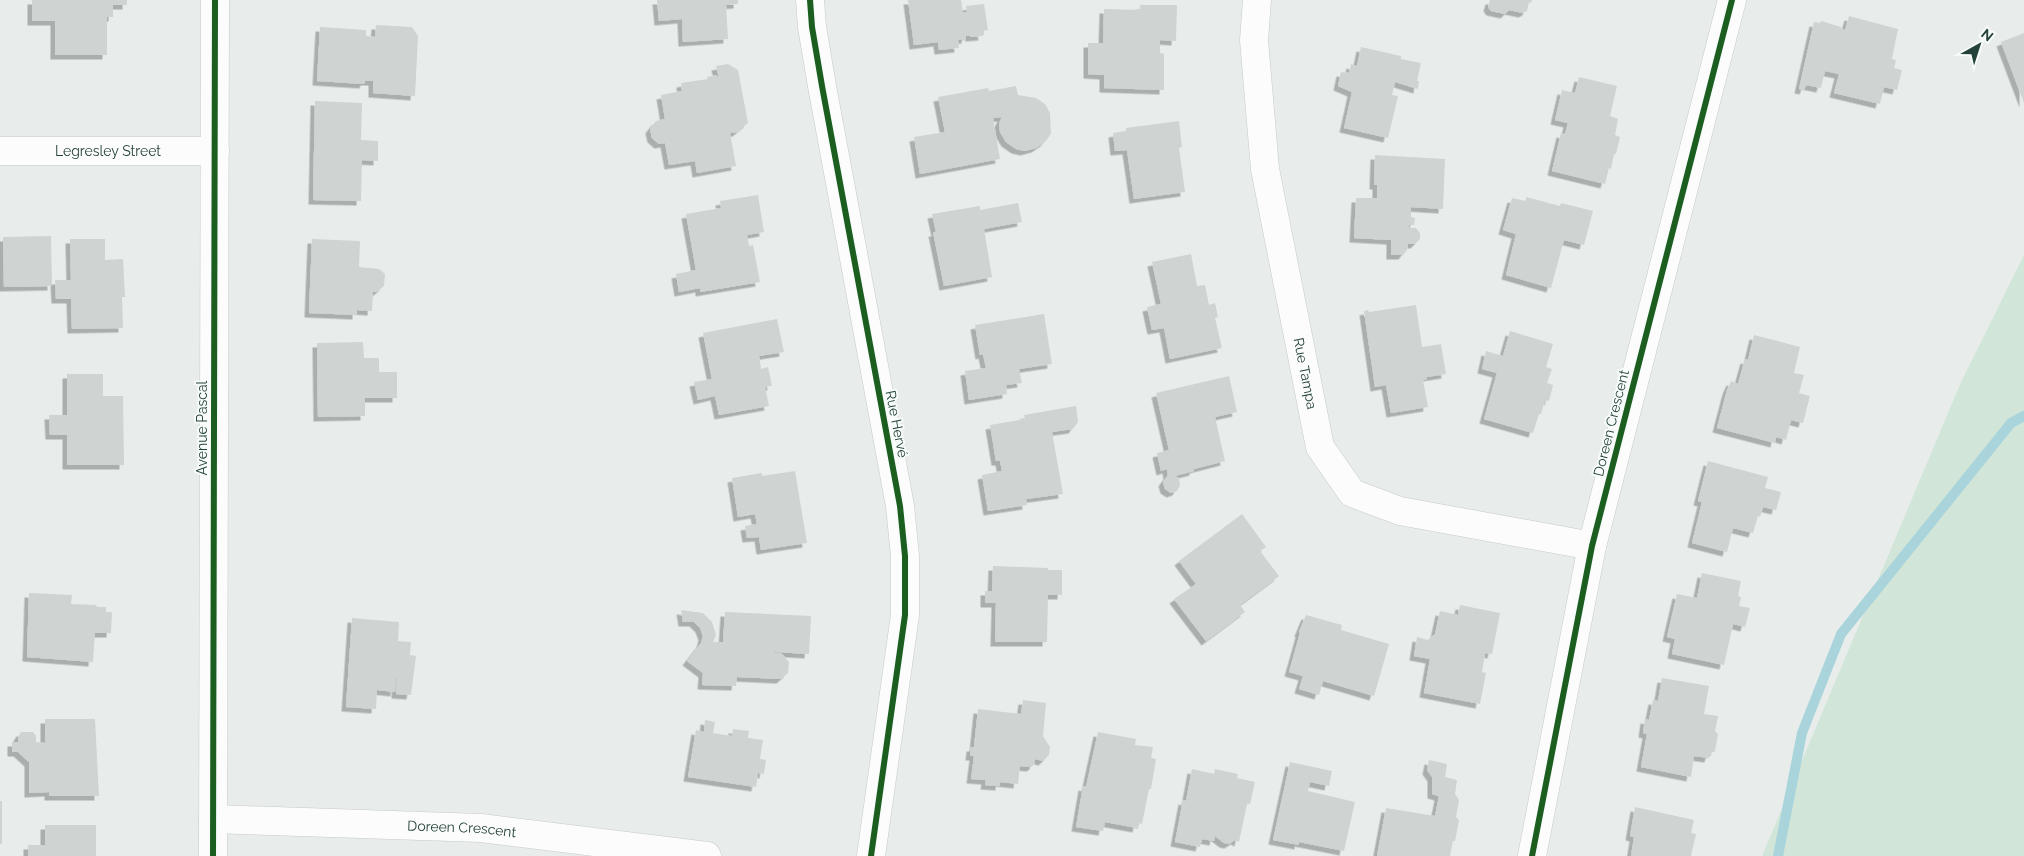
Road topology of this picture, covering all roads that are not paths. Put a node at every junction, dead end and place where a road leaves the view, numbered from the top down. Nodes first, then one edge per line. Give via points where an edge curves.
1 (215, 0) edge
2 (810, 0) edge
3 (1258, 0) edge
4 (1732, 0) edge
5 (0, 151) edge
6 (215, 151) junction
7 (1592, 546) junction
8 (213, 819) junction
9 (213, 856) edge
10 (707, 856) edge
11 (871, 856) edge
12 (1532, 856) edge

1 - 6 street, Avenue Pascal
2 - 11 street, Rue Hervé via 822,86 900,506 905,556 905,614
3 - 7 street, Rue Tampa via 1254,40 1265,169 1320,447 1352,493 1400,511
4 - 7 street, Doreen Crescent
5 - 6 street, Legresley Street
6 - 8 street, Avenue Pascal
7 - 12 street, Doreen Crescent
8 - 9 street, Avenue Pascal
8 - 10 street, Doreen Crescent via 481,828

